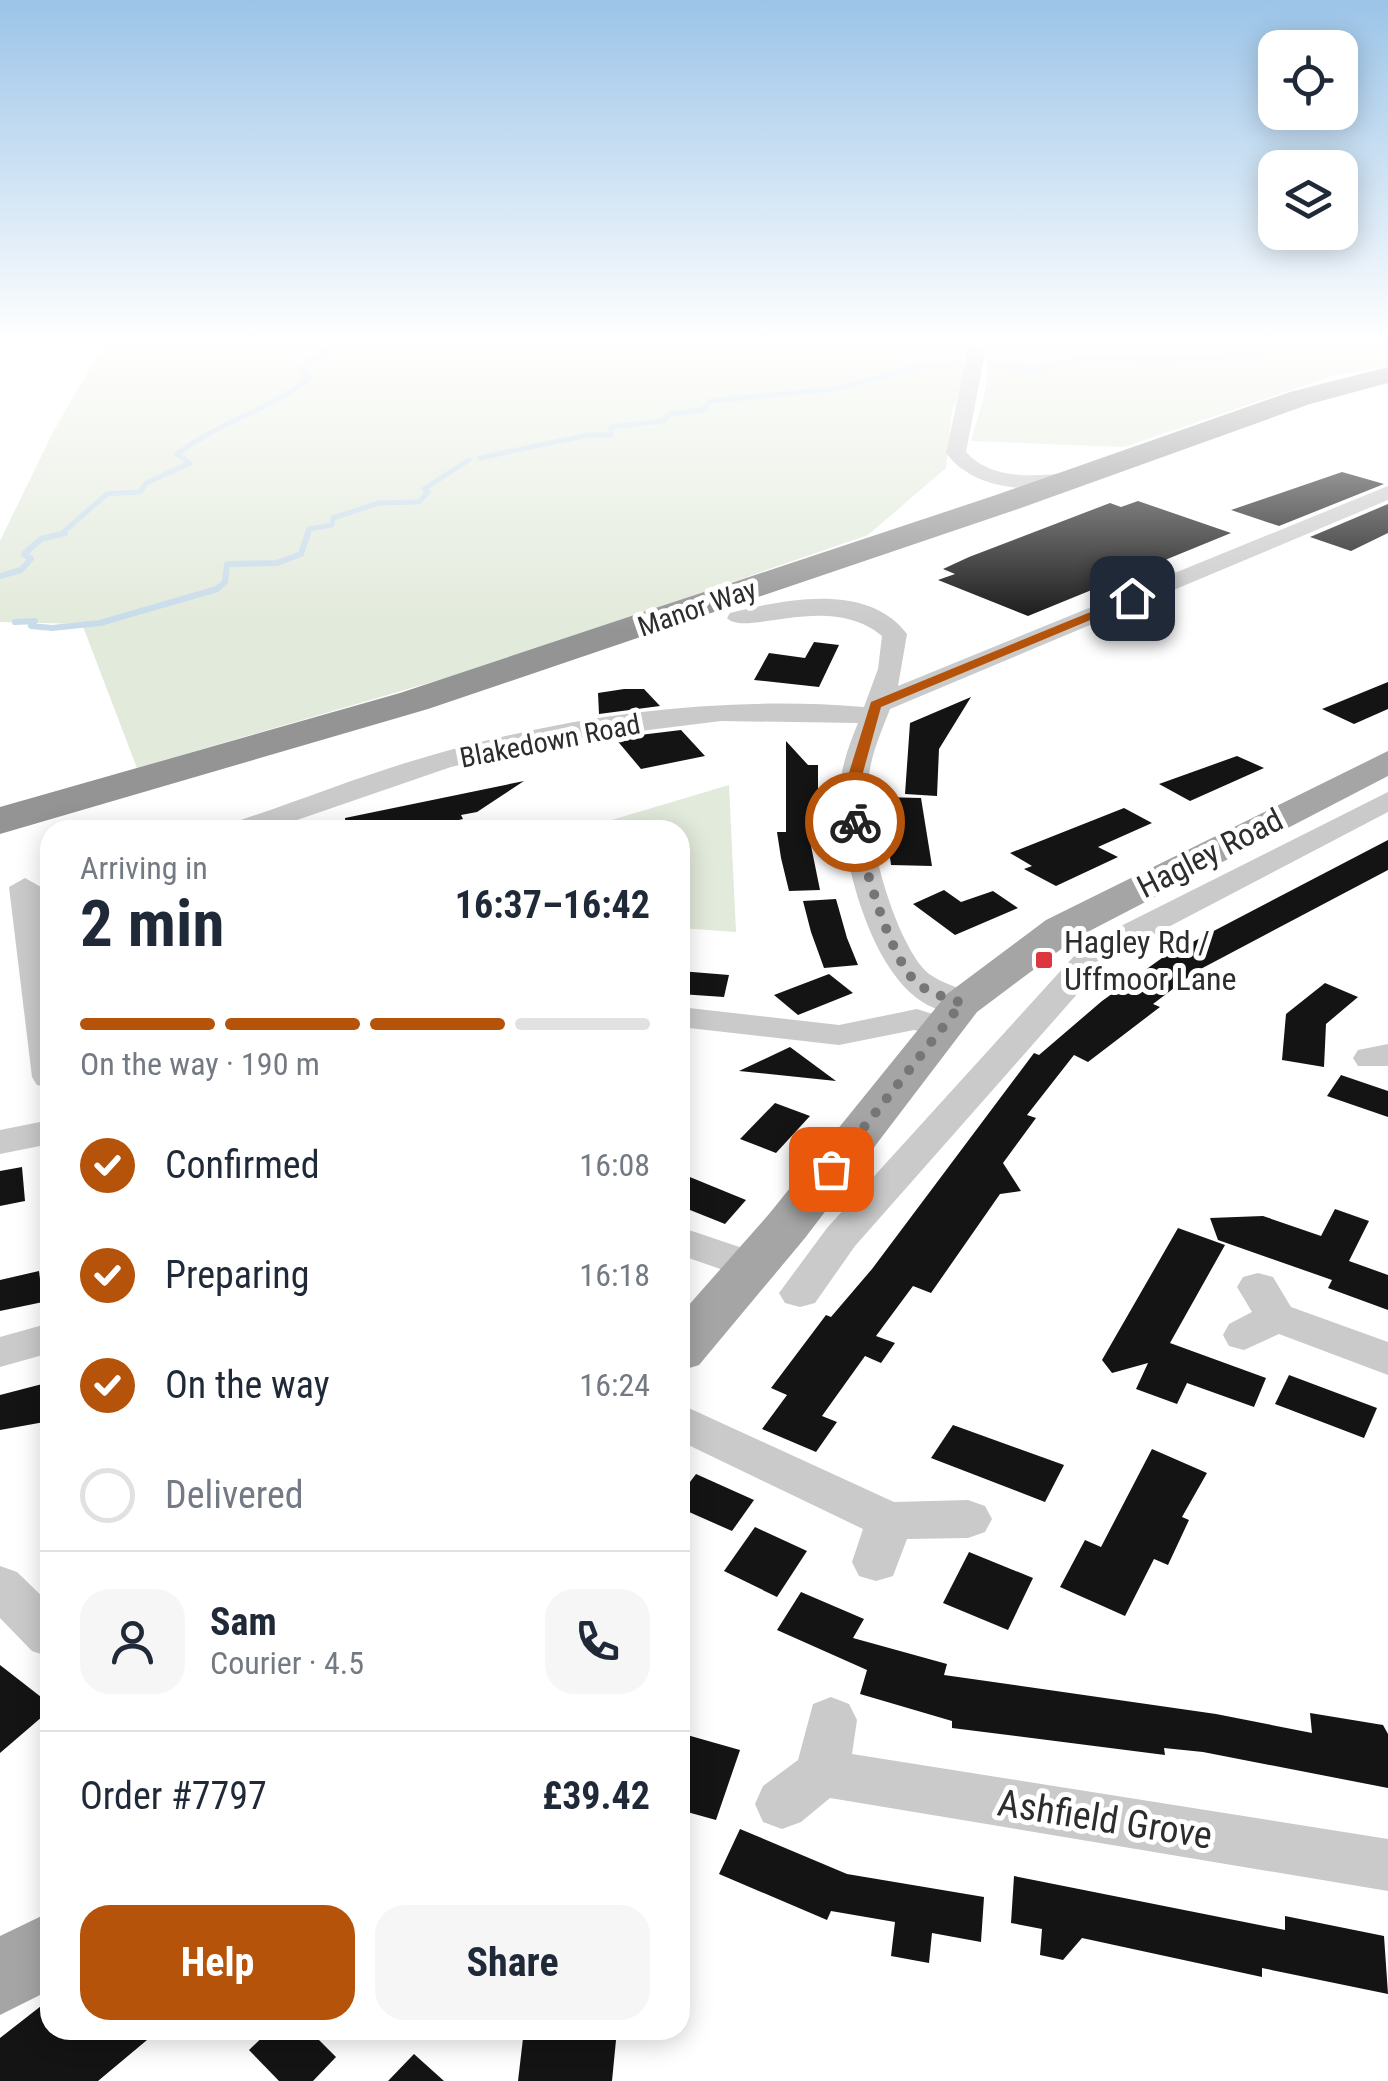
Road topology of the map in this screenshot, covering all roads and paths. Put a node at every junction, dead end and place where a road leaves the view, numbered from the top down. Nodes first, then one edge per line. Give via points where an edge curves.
1 (958, 434) edge
2 (1198, 434) edge
3 (1239, 434) edge
4 (1005, 492) junction
5 (1388, 492) edge
6 (843, 596) junction
7 (874, 710) junction
8 (1386, 775) edge
9 (109, 820) edge
10 (268, 820) edge
11 (0, 821) edge
12 (40, 851) edge
13 (19, 878) edge
14 (40, 1012) edge
15 (950, 1015) junction
16 (690, 1018) edge
17 (40, 1134) edge
18 (0, 1142) edge
19 (787, 1226) junction
20 (841, 1237) junction
21 (690, 1244) edge
22 (752, 1266) junction
23 (800, 1293) dead end
24 (1259, 1313) dead end
25 (690, 1339) edge
26 (40, 1341) edge
27 (0, 1352) edge
28 (1388, 1359) edge
29 (690, 1427) edge
30 (968, 1520) dead end
31 (0, 1586) edge
32 (40, 1626) edge
33 (831, 1720) dead end
34 (1388, 1866) edge
35 (40, 1954) edge
36 (0, 1978) edge

1 - 4 street via 961,461
2 - 4 highway, Manor Way via 1075,478
3 - 6 highway, Manor Way
4 - 11 highway, Manor Way via 414,701
5 - 7 street
6 - 7 street via 896,634 896,656
6 - 9 highway, Manor Way via 739,618
7 - 10 street, Blakedown Road via 720,714 523,742
7 - 15 street via 855,776 862,858 904,965
8 - 15 main road, Hagley Road via 1061,929
8 - 20 street, Hagley Road via 1097,951
12 - 13 highway
13 - 14 street
15 - 16 street via 839,1035
15 - 19 main road, Hagley Road
17 - 18 street
19 - 20 street
19 - 22 main road, Hagley Road
20 - 23 street, Hagley Road
21 - 22 street
22 - 25 main road, Hagley Road
24 - 28 street
26 - 27 street
29 - 30 street via 883,1541
31 - 32 street
33 - 34 street, Ashfield Grove via 802,1788
35 - 36 main road

